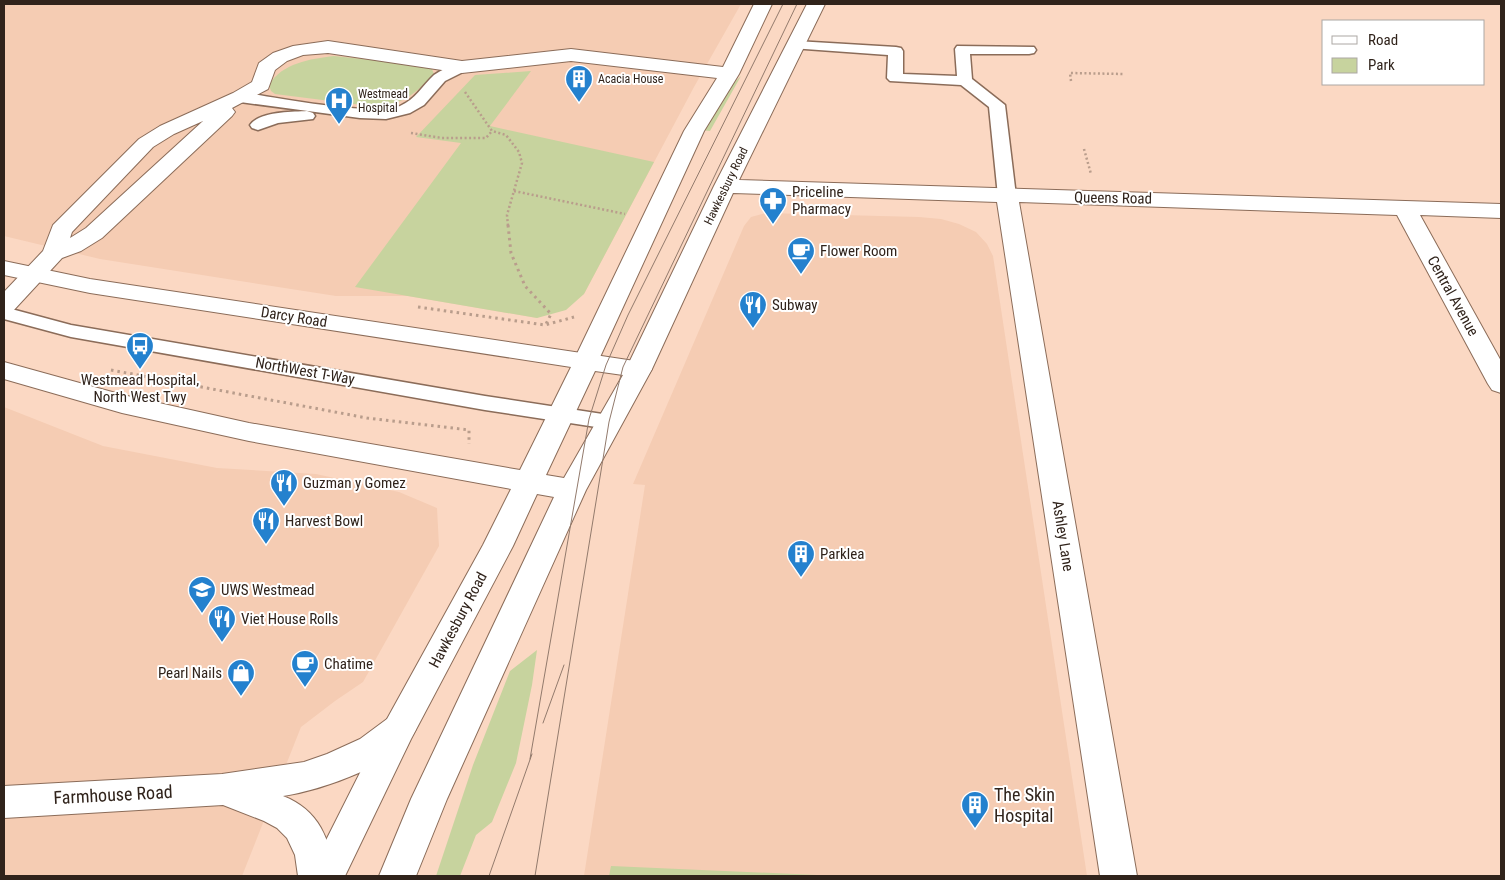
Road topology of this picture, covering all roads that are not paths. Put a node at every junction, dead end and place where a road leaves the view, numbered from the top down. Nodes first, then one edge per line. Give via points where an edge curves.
1 (764, 4) edge
2 (816, 4) edge
3 (796, 44) junction
4 (1029, 50) dead end
5 (462, 67) junction
6 (729, 74) junction
7 (965, 81) junction
8 (240, 97) junction
9 (404, 110) junction
10 (258, 125) dead end
11 (725, 186) junction
12 (1007, 196) junction
13 (1406, 208) junction
14 (1501, 210) edge
15 (54, 253) junction
16 (4, 268) edge
17 (33, 275) junction
18 (4, 306) edge
19 (4, 313) edge
20 (586, 362) junction
21 (639, 369) junction
22 (4, 370) edge
23 (1501, 384) edge
24 (561, 414) junction
25 (609, 422) junction
26 (528, 482) junction
27 (572, 490) junction
28 (399, 730) junction
29 (222, 790) junction
30 (429, 799) junction
31 (4, 802) edge
32 (316, 876) edge
33 (326, 876) edge
34 (398, 876) edge
35 (415, 876) edge
36 (1119, 876) edge

1 - 6 street, Hawkesbury Road
2 - 3 street, Hawkesbury Road
3 - 7 lane via 896,51 895,78
3 - 11 street, Hawkesbury Road
4 - 7 lane via 962,49
5 - 6 street via 571,55
5 - 8 street via 314,47 289,53 271,62 264,71 261,85
5 - 9 lane via 440,78 420,102
6 - 20 street, Hawkesbury Road via 694,131
7 - 12 lane via 996,105
8 - 9 lane via 360,114
8 - 15 street via 94,233
8 - 15 street via 146,143 60,230
9 - 10 lane via 360,124 296,116 275,118
11 - 12 street, Queens Road
11 - 21 street, Hawkesbury Road
12 - 13 street, Queens Road
12 - 36 street, Ashley Lane
13 - 14 street, Queens Road
13 - 23 street, Central Avenue
15 - 17 street
16 - 17 street, Darcy Road
17 - 18 street
17 - 20 street, Darcy Road
19 - 24 lane, NorthWest T-Way via 60,329
20 - 21 street
20 - 24 street, Hawkesbury Road
21 - 25 street, Hawkesbury Road
22 - 26 street via 122,404 249,432
24 - 25 lane, NorthWest T-Way
24 - 26 street, Hawkesbury Road
25 - 27 street, Hawkesbury Road
26 - 27 street
26 - 28 street, Hawkesbury Road via 498,546
27 - 30 street, Hawkesbury Road
28 - 29 street, Farmhouse Road via 372,749 336,767 304,777
28 - 33 street, Hawkesbury Road
29 - 31 street, Farmhouse Road
29 - 32 street, Farmhouse Road via 281,811 305,829 315,856
30 - 34 street, Hawkesbury Road
30 - 35 street, Hawkesbury Road

